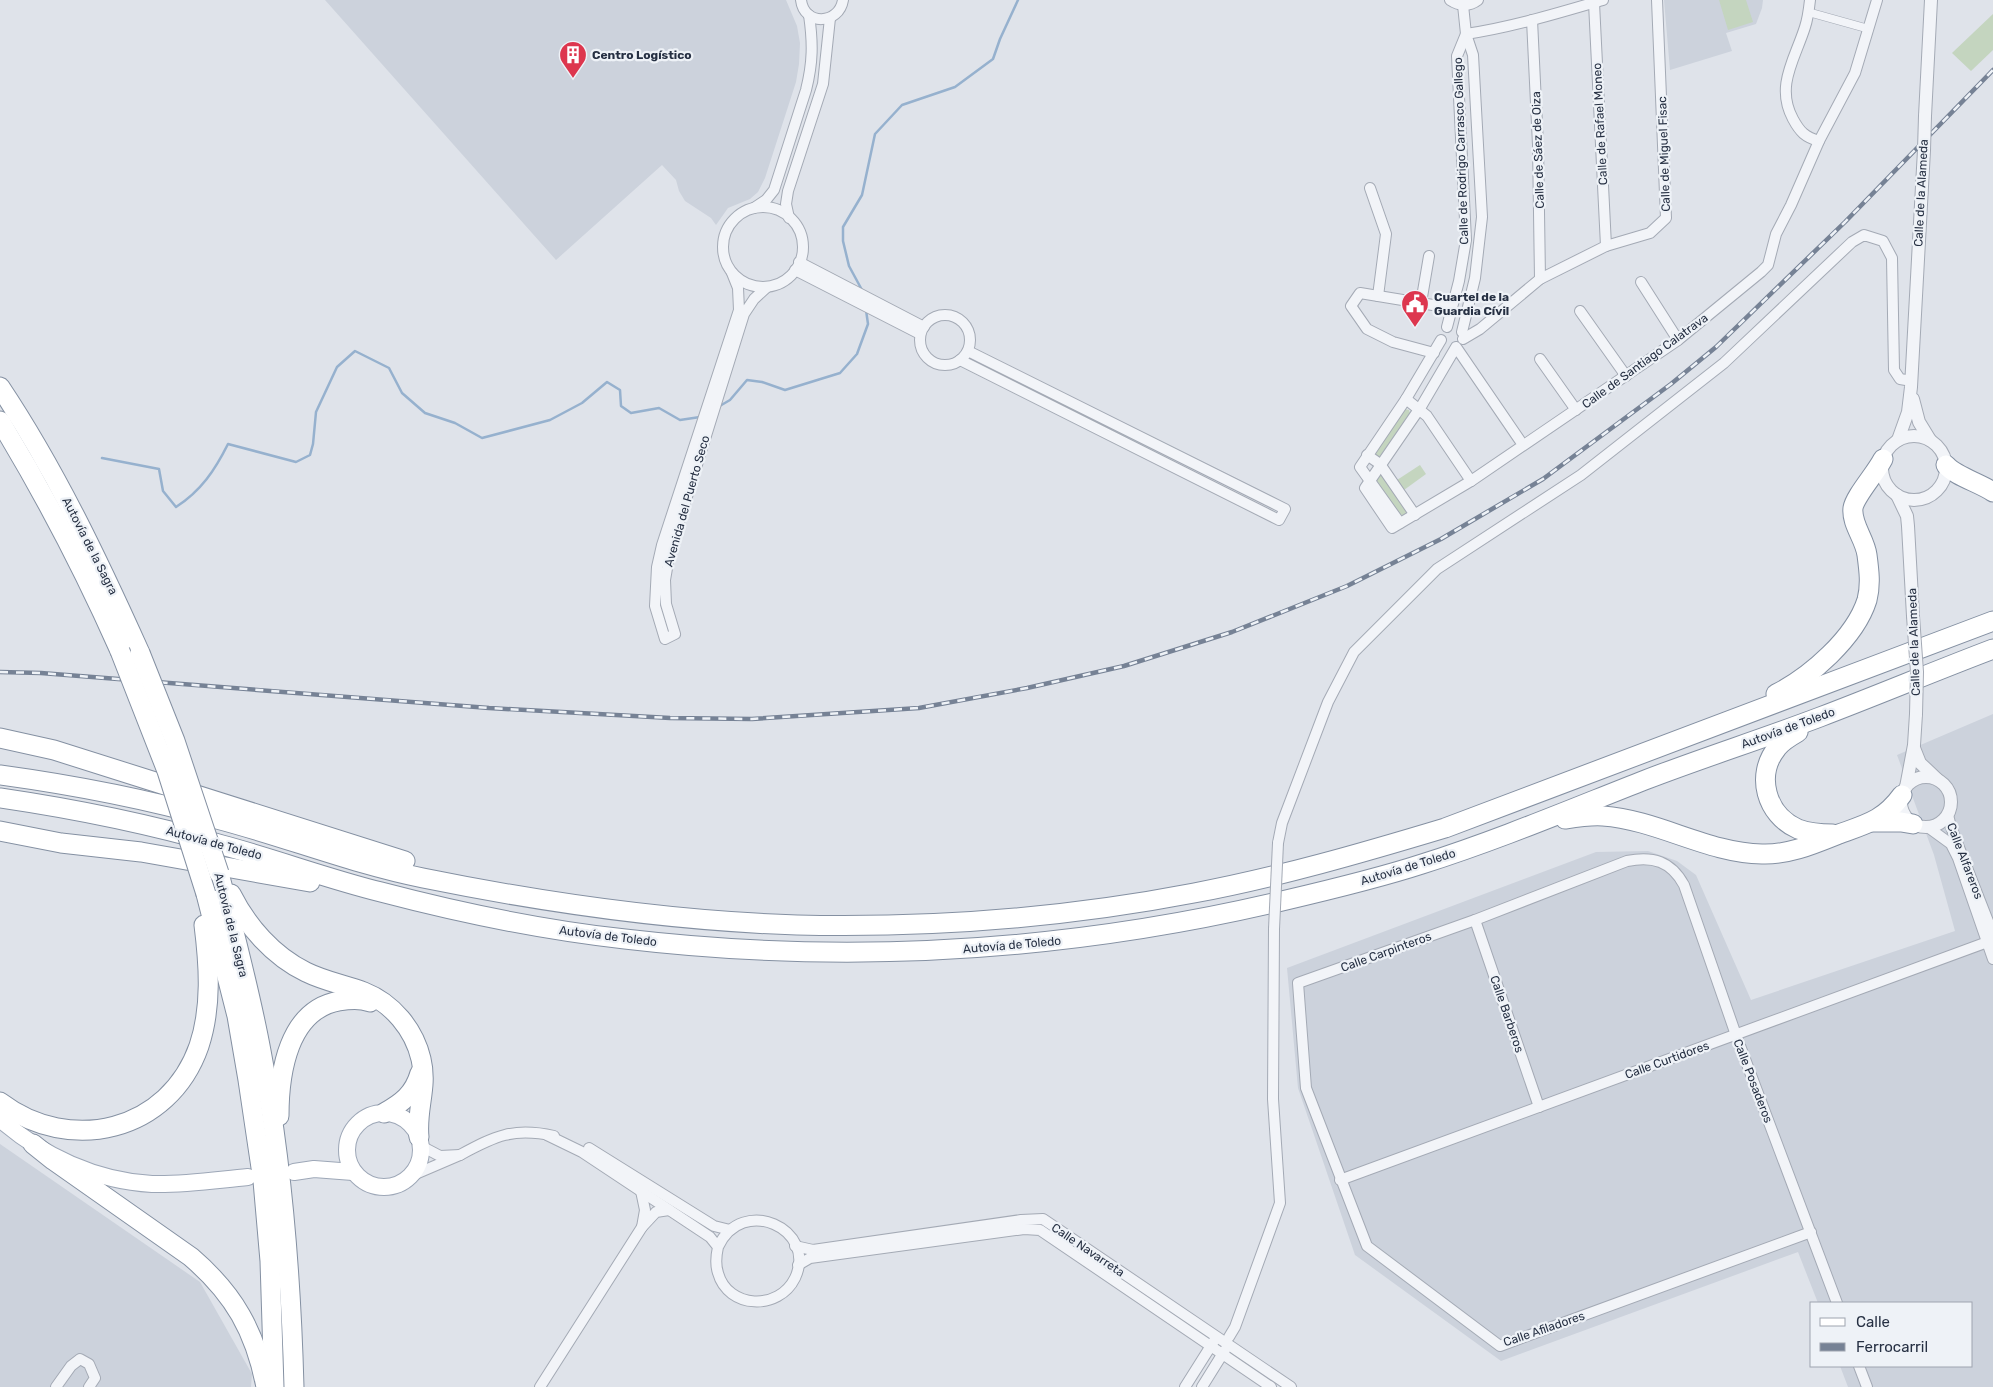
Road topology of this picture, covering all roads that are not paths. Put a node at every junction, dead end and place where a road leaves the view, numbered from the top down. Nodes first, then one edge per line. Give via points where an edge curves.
1 (801, 0) edge
2 (843, 0) edge
3 (1450, 0) edge
4 (1478, 0) edge
5 (1657, 0) edge
6 (1810, 0) edge
7 (1877, 0) edge
8 (1931, 0) edge
9 (1599, 1) edge
10 (1463, 5) junction
11 (1808, 12) junction
12 (809, 15) junction
13 (830, 18) junction
14 (1532, 20) junction
15 (1869, 29) junction
16 (1466, 34) junction
17 (1819, 140) junction
18 (1370, 188) dead end
19 (754, 208) junction
20 (789, 218) junction
21 (1606, 246) junction
22 (1429, 256) dead end
23 (797, 266) junction
24 (732, 272) junction
25 (1540, 279) junction
26 (1641, 282) dead end
27 (767, 287) junction
28 (1378, 296) junction
29 (866, 303) junction
30 (1421, 303) junction
31 (1445, 307) dead end
32 (1580, 311) dead end
33 (1447, 327) junction
34 (922, 330) junction
35 (1460, 339) junction
36 (1442, 340) junction
37 (1678, 340) junction
38 (968, 351) junction
39 (1434, 353) junction
40 (1540, 359) dead end
41 (960, 360) junction
42 (1626, 376) junction
43 (1911, 384) junction
44 (0, 387) edge
45 (1406, 399) junction
46 (1420, 409) junction
47 (1576, 410) junction
48 (0, 421) edge
49 (1898, 440) junction
50 (1930, 440) junction
51 (1523, 446) junction
52 (1368, 455) junction
53 (1883, 459) junction
54 (1380, 464) junction
55 (1946, 465) junction
56 (1471, 481) junction
57 (1367, 483) junction
58 (1993, 492) edge
59 (1897, 495) junction
60 (1923, 498) junction
61 (1415, 515) junction
62 (1910, 540) junction
63 (1993, 621) edge
64 (1993, 649) edge
65 (1819, 717) junction
66 (1737, 718) junction
67 (0, 738) edge
68 (0, 744) edge
69 (1914, 745) junction
70 (87, 760) junction
71 (0, 774) edge
72 (1937, 779) junction
73 (1904, 791) junction
74 (0, 798) edge
75 (1948, 815) junction
76 (1552, 818) junction
77 (1873, 822) junction
78 (1921, 826) junction
79 (0, 831) edge
80 (1842, 834) junction
81 (0, 840) edge
82 (61, 843) junction
83 (1664, 863) joint
84 (378, 892) junction
85 (221, 894) junction
86 (516, 896) junction
87 (1475, 920) junction
88 (1991, 939) edge
89 (1993, 959) edge
90 (392, 1010) junction
91 (1736, 1034) junction
92 (422, 1064) junction
93 (0, 1102) edge
94 (1539, 1107) junction
95 (384, 1113) junction
96 (0, 1119) edge
97 (547, 1135) junction
98 (275, 1141) junction
99 (420, 1142) junction
100 (33, 1144) junction
101 (346, 1146) junction
102 (460, 1155) junction
103 (314, 1169) junction
104 (294, 1172) dead end
105 (353, 1172) junction
106 (411, 1176) junction
107 (248, 1177) dead end
108 (1340, 1180) junction
109 (641, 1191) junction
110 (669, 1210) junction
111 (642, 1227) junction
112 (730, 1230) junction
113 (1811, 1232) junction
114 (795, 1246) junction
115 (718, 1247) junction
116 (798, 1265) junction
117 (1836, 1302) edge
118 (1229, 1341) junction
119 (1213, 1342) junction
120 (1222, 1354) junction
121 (1859, 1367) edge
122 (56, 1387) edge
123 (89, 1387) edge
124 (266, 1387) edge
125 (274, 1387) edge
126 (294, 1387) edge
127 (540, 1387) edge
128 (1185, 1387) edge
129 (1202, 1387) edge
130 (1271, 1387) edge
131 (1291, 1387) edge
132 (1867, 1387) edge

1 - 12 street, Avenida del Puerto Seco
2 - 13 street via 840,9
3 - 10 street
4 - 10 street
5 - 21 street, Calle de Miguel Fisac via 1666,218 1650,233
6 - 11 street
7 - 15 street, Calle de Santiago Calatrava
8 - 43 street, Calle de la Alameda, bridge
9 - 14 street
9 - 21 street, Calle de Rafael Moneo
10 - 16 street, Calle de Rodrigo Carrasco Gallego
11 - 15 street
11 - 17 street via 1789,69 1785,96 1790,114 1800,130 1806,137
12 - 13 street via 816,19
12 - 19 street, Avenida del Puerto Seco via 813,48 806,90 774,190
13 - 20 street via 823,84 788,191
14 - 16 street
14 - 25 street, Calle de Sáez de Oiza
15 - 17 street, Calle de Santiago Calatrava via 1855,73
16 - 33 street, Calle de Rodrigo Carrasco Gallego via 1457,56 1466,240
16 - 35 street, Calle de Rodrigo Carrasco Gallego via 1473,55 1482,217 1476,278
17 - 37 street, Calle de Santiago Calatrava via 1776,234 1768,265
18 - 28 street via 1386,234
19 - 20 street via 768,208
19 - 24 street, Avenida del Puerto Seco via 736,217 725,234 725,261
20 - 23 street via 799,230 802,242 802,255
21 - 25 street, Calle de Miguel Fisac
22 - 30 street
23 - 27 street, Avenida del Puerto Seco via 779,284
23 - 29 street
23 - 29 street via 857,292
24 - 27 street via 742,281
24 - 27 street, Avenida del Puerto Seco via 738,288 739,310 657,567 655,606 665,639 675,634 666,604 665,580 670,551 744,314
25 - 35 street, Calle de Miguel Fisac via 1480,328
26 - 37 street
28 - 30 street
28 - 39 street via 1360,293 1351,306 1367,329 1393,342
29 - 34 street
30 - 31 street
32 - 42 street
33 - 35 street via 1454,326
33 - 36 street, Calle de Rodrigo Carrasco Gallego via 1442,332
34 - 38 street via 929,320 937,316 954,316 970,335
34 - 41 street via 922,350 933,362 949,365
35 - 36 street via 1449,347
35 - 46 street, Calle de Rodrigo Carrasco Gallego
35 - 51 street
36 - 39 street, Calle de Rodrigo Carrasco Gallego
37 - 42 street, Calle de Santiago Calatrava
38 - 41 street
38 - 41 street via 1285,509 1279,520
39 - 45 street, Calle de Rodrigo Carrasco Gallego
40 - 47 street
42 - 47 street, Calle de Santiago Calatrava
43 - 49 street, Calle de la Alameda via 1908,412
43 - 50 street, Calle de la Alameda via 1915,412
43 - 118 street, bridge via 1900,379 1894,370 1892,258 1883,241 1864,235 1852,242 1724,363 1581,476 1437,569 1354,652 1328,702 1282,823 1278,843 1273,1098 1280,1203
44 - 85 highway, Autovía de la Sagra, bridge via 81,527 140,653 175,742 219,874
45 - 46 street
45 - 52 street, Calle de Rodrigo Carrasco Gallego
46 - 54 street, Calle de Rodrigo Carrasco Gallego
46 - 56 street
47 - 51 street, Calle de Santiago Calatrava
48 - 85 highway, Autovía de la Sagra, bridge via 66,537 120,651 167,771
49 - 50 street via 1914,435
49 - 53 street, Calle de la Alameda via 1888,448
50 - 55 street, Calle de la Alameda via 1943,453
51 - 56 street, Calle de Santiago Calatrava
52 - 54 street
52 - 57 street via 1360,466
53 - 59 street, Calle de la Alameda via 1883,477
53 - 66 highway via 1853,507 1867,552 1870,580 1857,620 1843,640 1810,672 1788,688 1744,710
54 - 57 street, Calle de Rodrigo Carrasco Gallego
54 - 61 street
55 - 58 highway via 1954,473
55 - 60 street, Calle de la Alameda via 1942,483 1934,493
56 - 61 street, Calle de Santiago Calatrava
57 - 61 street, Calle de Santiago Calatrava via 1400,523
59 - 60 street via 1913,500
59 - 62 street, Calle de la Alameda via 1907,516
60 - 62 street, Calle de la Alameda via 1916,509
62 - 69 street, Calle de la Alameda, bridge via 1917,672
63 - 66 highway, Autovía de Toledo
64 - 65 highway, Autovía de Toledo
65 - 76 highway, Autovía de Toledo via 1648,779
65 - 80 highway via 1778,746 1766,769 1766,792 1774,810 1798,829
66 - 86 highway, Autovía de Toledo via 1445,828 1365,852 1194,893 1094,909 959,922 797,925 647,914
67 - 70 highway
68 - 70 highway
69 - 72 street, Calle de la Alameda via 1920,764
69 - 73 street, Calle de la Alameda
70 - 86 highway via 406,861 496,886
71 - 86 highway, Autovía de Toledo via 157,803 418,877
72 - 73 street via 1920,778 1912,781
72 - 75 street via 1949,791 1951,807
73 - 77 highway via 1887,813
73 - 78 street via 1902,812 1907,819
74 - 84 highway, Autovía de Toledo via 65,807 162,829
75 - 78 street via 1937,826
75 - 88 street, Calle Alfareros
76 - 80 highway via 1603,816 1630,820 1726,850 1763,854 1799,849
76 - 84 highway, Autovía de Toledo via 1421,865 1217,917 1108,935 958,950 746,950 623,939 523,924
77 - 78 highway
77 - 80 highway
78 - 88 street, Calle Alfareros via 1951,844
79 - 82 highway
81 - 82 highway
82 - 84 highway via 141,852 365,893
83 - 87 street, Calle Carpinteros via 1644,858 1627,861
83 - 91 street, Calle Posaderos via 1678,874 1684,885
85 - 90 highway via 273,950 290,963 313,975 365,992
85 - 93 highway via 204,920 208,954 206,1021 199,1047 175,1088 141,1116 121,1125 74,1132 32,1122
85 - 98 highway, Autovía de la Sagra via 243,968 261,1050
85 - 125 highway, Autovía de la Sagra via 263,1181 270,1261
87 - 94 street, Calle Barberos
87 - 108 street, Calle Carpinteros via 1298,983 1306,1088
88 - 89 street, Calle Alfareros
88 - 91 street, Calle Curtidores
90 - 92 highway via 409,1030
90 - 98 highway via 365,1000 349,999 320,1008 307,1018 290,1044
91 - 94 street, Calle Curtidores
91 - 113 street, Calle Posaderos
92 - 95 highway via 420,1076 409,1096
92 - 99 highway via 424,1090 419,1111
94 - 108 street, Calle Curtidores
95 - 99 main road via 395,1114 405,1120
95 - 101 main road via 373,1114 359,1122 349,1135
96 - 100 main road
97 - 102 street via 531,1132 502,1135
97 - 109 street via 582,1152
97 - 112 street via 590,1149 714,1226
98 - 126 highway, Autovía de la Sagra via 286,1232
99 - 102 street via 440,1156
99 - 106 main road via 421,1157
100 - 107 main road via 83,1169 135,1182 185,1184
100 - 124 highway via 212,1275 242,1314 255,1342
101 - 103 main road via 337,1156
101 - 105 main road
102 - 106 street
103 - 104 main road
103 - 105 main road
105 - 106 main road via 370,1186 381,1188 403,1183
108 - 113 street, Calle Afiladores via 1367,1246 1500,1346
109 - 110 street
109 - 111 street via 645,1210
110 - 111 street via 656,1212
110 - 115 street via 704,1231
111 - 127 street
112 - 114 street via 742,1222 769,1221 782,1228
112 - 115 street
113 - 117 street, Calle Posaderos
114 - 116 street
114 - 119 street, Calle Navarreta via 813,1250 1043,1219
115 - 116 street via 718,1275 725,1287 748,1302 776,1298 787,1290
116 - 119 street, Calle Navarreta via 810,1258 1024,1229 1040,1230
118 - 119 street, Calle Navarreta
118 - 120 street
118 - 131 street, Calle Navarreta
119 - 120 street, Calle Navarreta
119 - 128 street
120 - 129 street
120 - 130 street, Calle Navarreta
121 - 132 street
122 - 123 street via 80,1359 89,1364 95,1378

